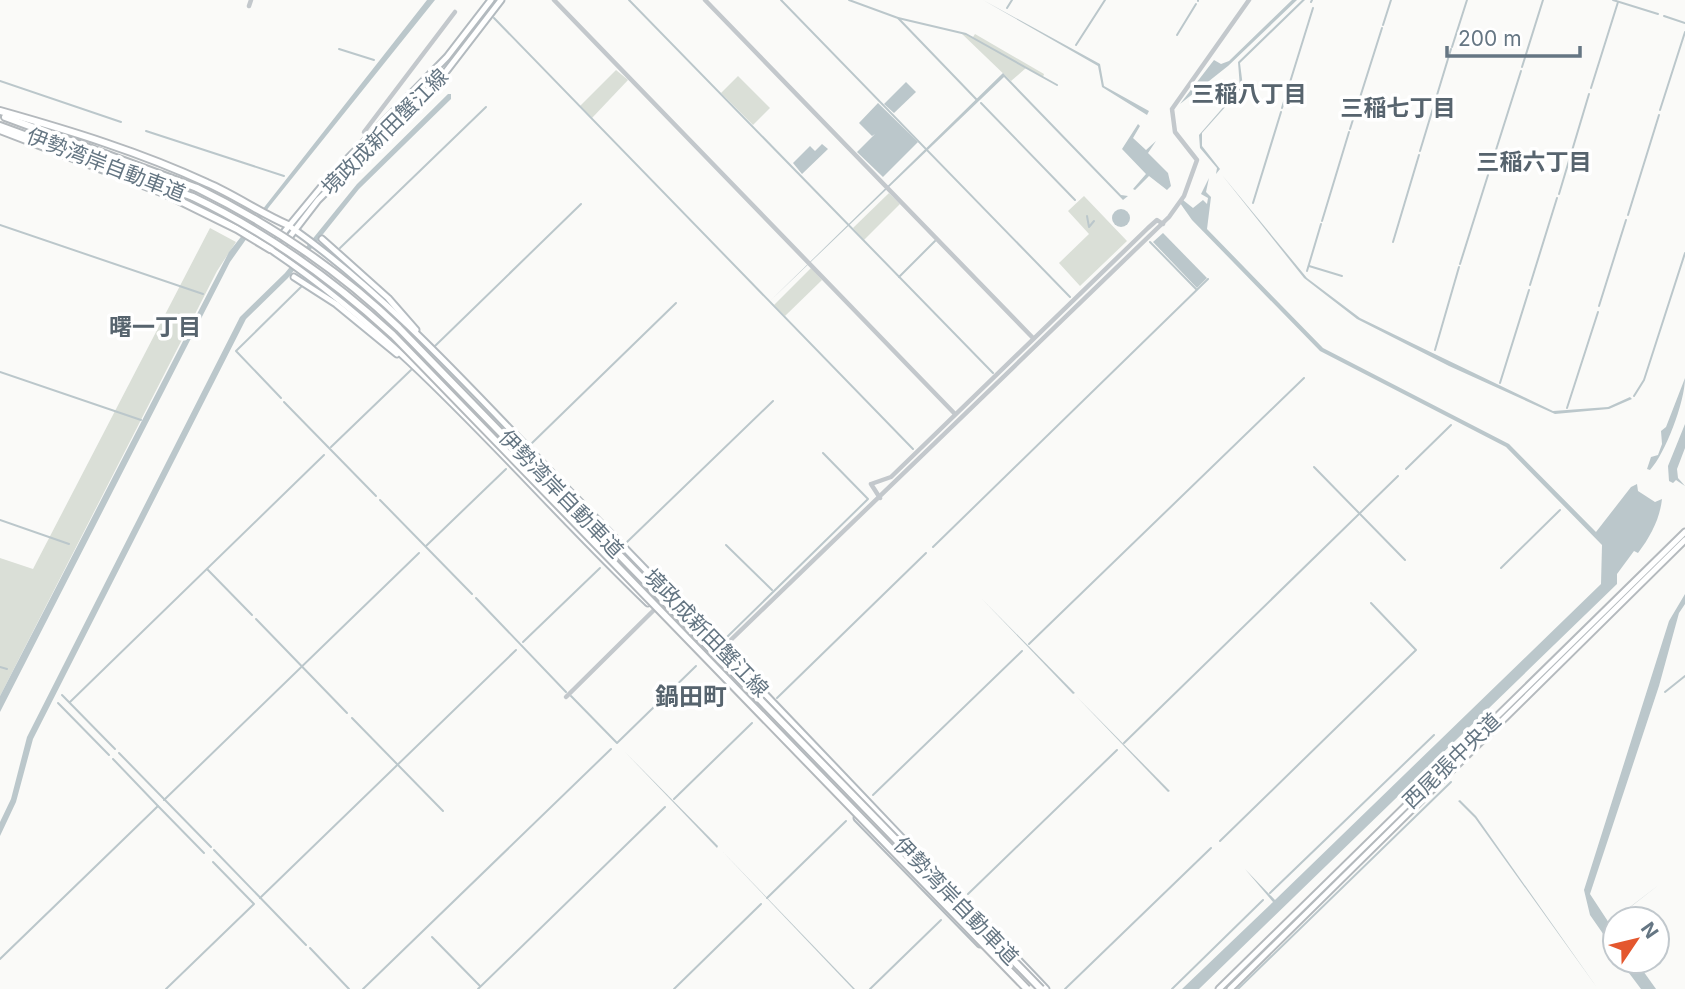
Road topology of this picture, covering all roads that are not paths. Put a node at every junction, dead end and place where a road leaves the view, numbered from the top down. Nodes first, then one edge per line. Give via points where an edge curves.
1 (491, 0) edge
2 (501, 0) edge
3 (554, 0) edge
4 (705, 0) edge
5 (1250, 0) edge
6 (455, 12) dead end
7 (0, 113) edge
8 (0, 128) edge
9 (364, 132) dead end
10 (1163, 224) junction
11 (288, 225) junction
12 (294, 230) junction
13 (322, 239) dead end
14 (270, 249) junction
15 (277, 254) junction
16 (294, 277) dead end
17 (1034, 338) junction
18 (429, 347) junction
19 (412, 364) junction
20 (956, 414) junction
21 (880, 498) junction
22 (1685, 532) edge
23 (1685, 540) edge
24 (655, 609) junction
25 (723, 648) junction
26 (708, 662) junction
27 (566, 696) dead end
28 (1025, 989) edge
29 (1041, 989) edge
30 (1046, 989) edge
31 (1219, 989) edge
32 (1230, 989) edge

1 - 11 main road, 境政成新田蟹江線 via 447,57
2 - 12 main road, 境政成新田蟹江線 via 424,97 351,166
3 - 20 street
4 - 17 street
5 - 10 street via 1172,110 1175,132 1196,160 1184,196
6 - 9 street
7 - 11 highway via 83,135 152,160
7 - 29 highway, 伊勢湾岸自動車道, bridge via 161,172 217,198 285,236 364,295
8 - 14 highway via 164,193
8 - 28 highway, 伊勢湾岸自動車道, bridge via 157,182 222,211 289,251 357,303 418,360
10 - 17 street via 1157,220
10 - 21 street
11 - 12 main road, 境政成新田蟹江線
11 - 14 main road, 境政成新田蟹江線
12 - 15 main road, 境政成新田蟹江線
12 - 18 main road, 境政成新田蟹江線 via 355,277
13 - 18 main road via 388,298
14 - 15 main road, 境政成新田蟹江線
15 - 19 main road, 境政成新田蟹江線 via 340,298
16 - 19 main road
17 - 20 street
18 - 25 main road, 境政成新田蟹江線
19 - 24 main road, 境政成新田蟹江線
20 - 21 street via 891,477 872,484
21 - 25 street
22 - 31 main road, 西尾張中央道
23 - 32 main road, 西尾張中央道
24 - 26 main road, 境政成新田蟹江線
24 - 27 street
25 - 26 street
25 - 30 main road, 境政成新田蟹江線 via 818,754
26 - 28 main road, 境政成新田蟹江線

